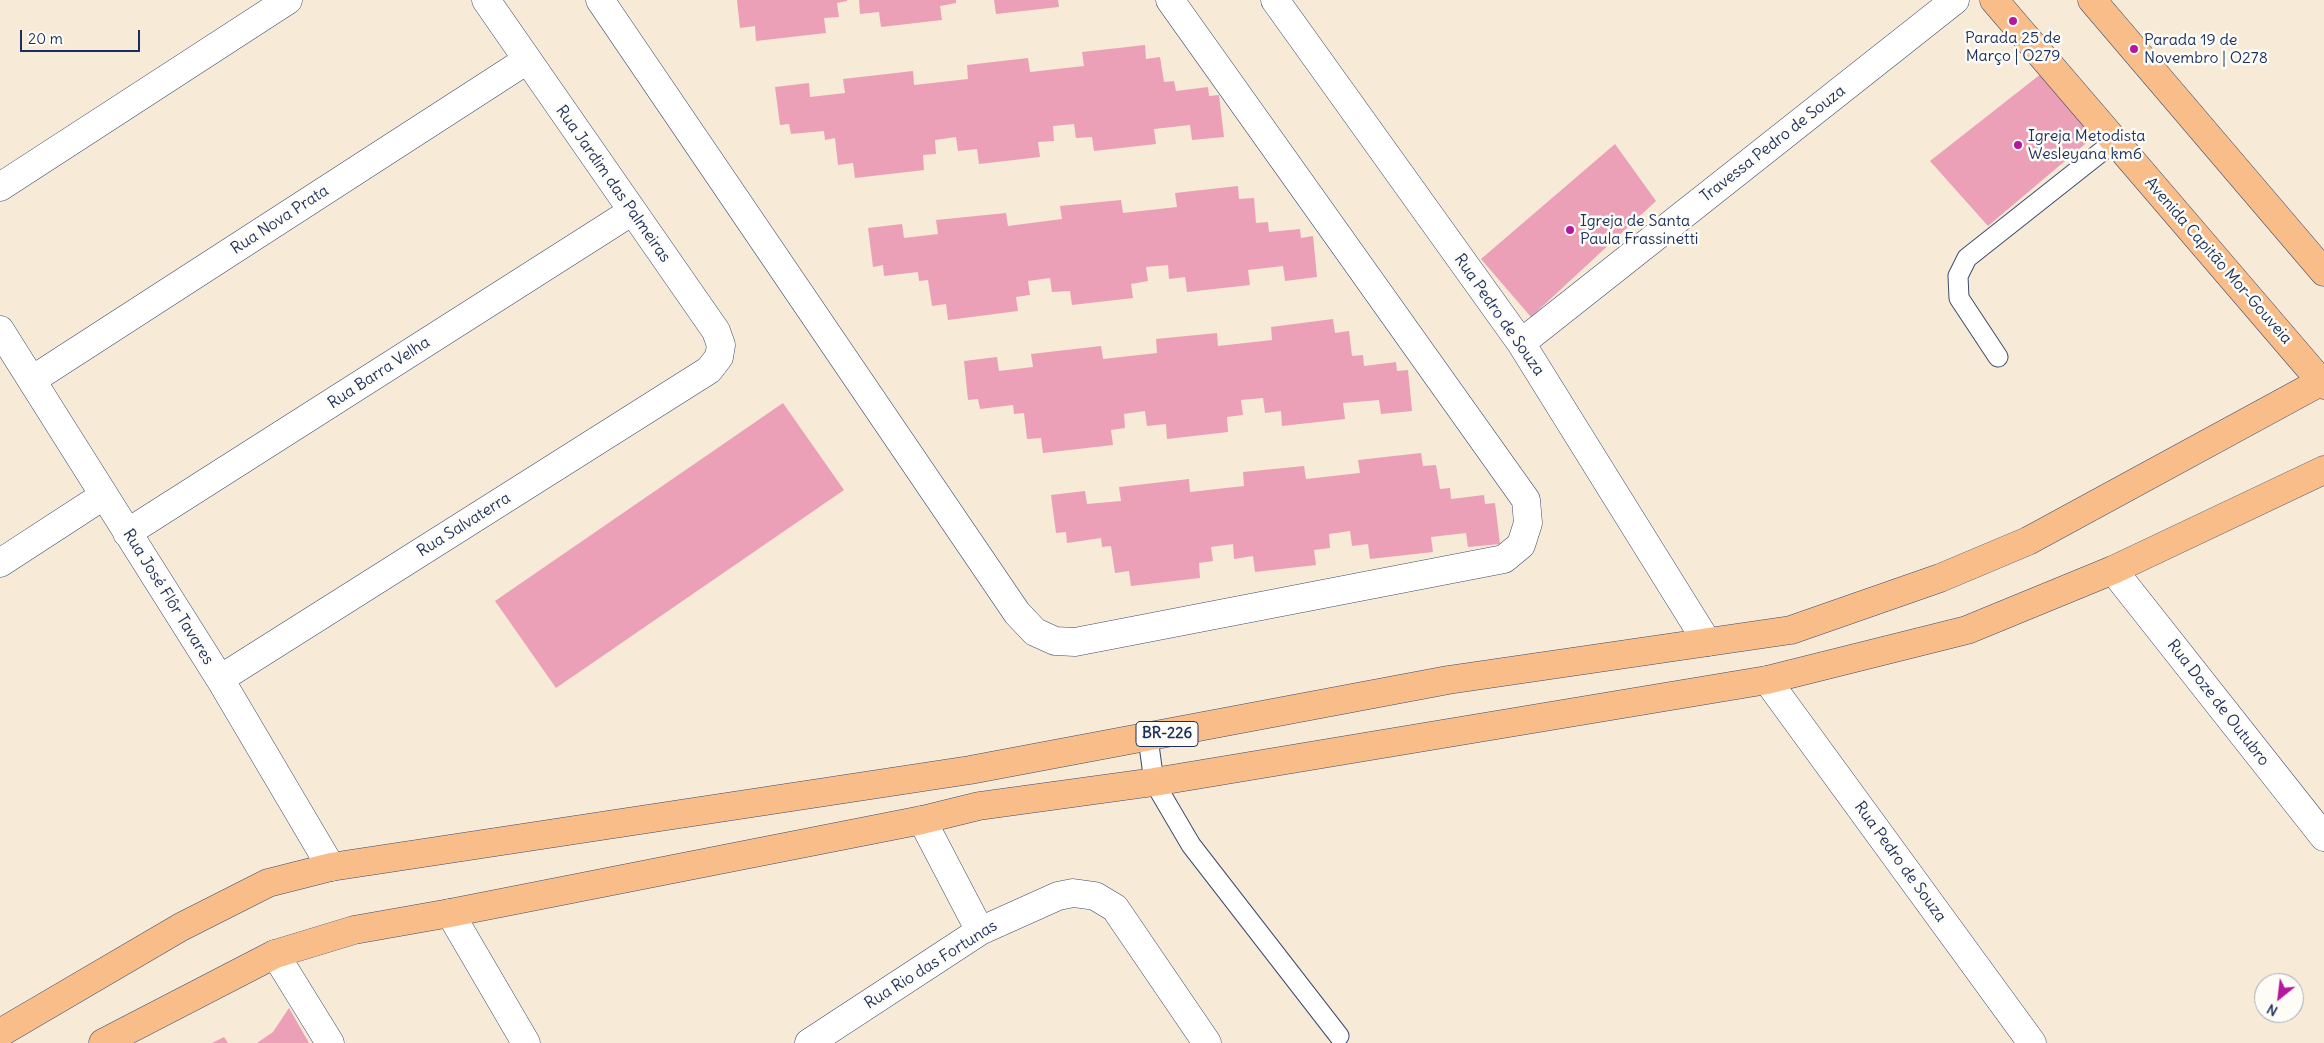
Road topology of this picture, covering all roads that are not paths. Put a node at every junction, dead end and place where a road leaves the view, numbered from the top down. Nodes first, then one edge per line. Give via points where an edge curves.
1 (288, 0) edge
2 (486, 0) edge
3 (600, 0) edge
4 (1170, 0) edge
5 (1275, 0) edge
6 (1955, 0) edge
7 (1994, 0) edge
8 (2092, 0) edge
9 (527, 60) junction
10 (2115, 141) junction
11 (0, 187) edge
12 (631, 212) junction
13 (2324, 272) edge
14 (0, 330) edge
15 (1521, 343) junction
16 (1998, 358) dead end
17 (709, 370) joint
18 (32, 380) junction
19 (2323, 382) edge
20 (2324, 470) edge
21 (103, 496) junction
22 (127, 533) junction
23 (0, 563) edge
24 (2113, 570) junction
25 (1707, 642) junction
26 (220, 679) junction
27 (1768, 680) junction
28 (1148, 738) junction
29 (1154, 782) junction
30 (922, 820) junction
31 (2324, 837) edge
32 (331, 867) junction
33 (450, 913) junction
34 (980, 931) junction
35 (275, 954) junction
36 (0, 1033) edge
37 (1338, 1036) dead end
38 (102, 1043) edge
39 (330, 1043) edge
40 (526, 1043) edge
41 (809, 1043) edge
42 (1207, 1043) edge
43 (2032, 1043) edge

1 - 11 street
2 - 9 street, Rua Jardim das Palmeiras
3 - 4 street via 1012,605 1035,632 1055,641 1075,642 1504,559 1521,545 1528,523 1526,500
5 - 15 street, Rua Pedro de Souza
6 - 15 street, Travessa Pedro de Souza
7 - 10 main road, Avenida Capitão Mor-Gouveia
8 - 13 main road
9 - 12 street, Rua Jardim das Palmeiras
9 - 18 street, Rua Nova Prata
10 - 16 lane via 1967,258 1958,276 1959,298
10 - 19 main road, Avenida Capitão Mor-Gouveia
12 - 17 street, Rua Jardim das Palmeiras via 716,331 721,345 719,357
12 - 22 street, Rua Barra Velha
14 - 18 street, Rua José Flôr Tavares
15 - 25 street, Rua Pedro de Souza
17 - 26 street, Rua Salvaterra
18 - 21 street, Rua José Flôr Tavares
19 - 25 main road, BR-226 via 2077,515 1940,578 1790,630
20 - 24 main road
21 - 22 street, Rua José Flôr Tavares
21 - 23 street
22 - 26 street, Rua José Flôr Tavares
24 - 27 main road via 1967,630
24 - 31 street, Rua Doze de Outubro
25 - 28 main road, BR-226 via 1448,680
26 - 32 street, Rua José Flôr Tavares
27 - 29 main road
27 - 43 street, Rua Pedro de Souza
28 - 29 lane
28 - 32 main road, BR-226 via 970,770
29 - 30 main road via 979,806
29 - 37 lane via 1191,845
30 - 33 main road
30 - 34 street
32 - 36 main road, BR-226 via 268,883 199,918
33 - 35 main road via 354,930
33 - 40 street
34 - 41 street, Rua Rio das Fortunas
34 - 42 street, Rua Rio das Fortunas via 1058,896 1073,893 1095,896 1115,908
35 - 38 main road
35 - 39 street

